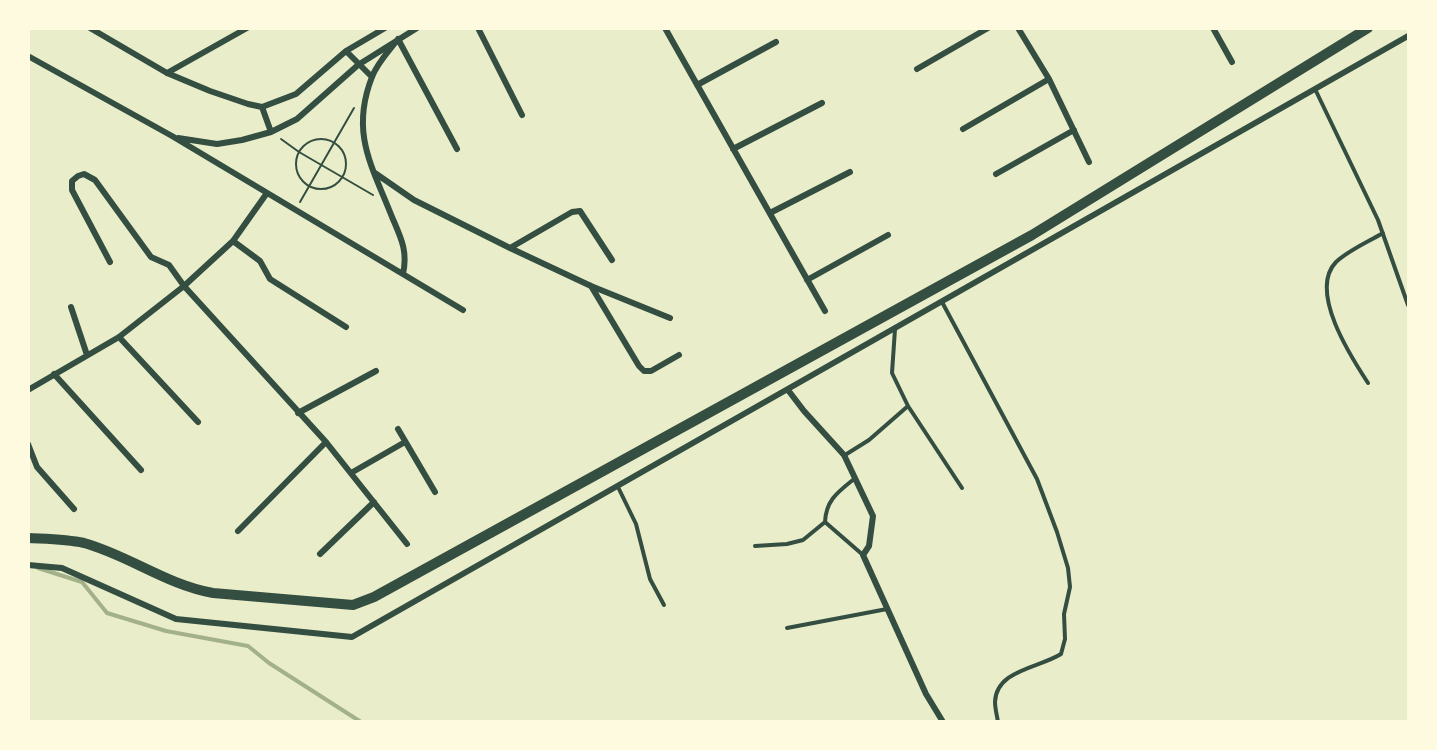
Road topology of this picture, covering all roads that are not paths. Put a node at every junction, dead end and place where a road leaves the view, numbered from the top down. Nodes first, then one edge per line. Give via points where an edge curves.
1 (248, 28) edge
2 (385, 28) edge
3 (417, 28) edge
4 (478, 28) edge
5 (665, 28) edge
6 (988, 28) edge
7 (1018, 28) edge
8 (1213, 28) edge
9 (1368, 28) edge
10 (95, 29) edge
11 (1408, 36) edge
12 (398, 39) junction
13 (776, 42) dead end
14 (346, 51) junction
15 (28, 56) edge
16 (1232, 62) dead end
17 (358, 65) junction
18 (917, 69) dead end
19 (166, 73) junction
20 (372, 77) junction
21 (1048, 79) junction
22 (697, 85) junction
23 (1315, 89) junction
24 (822, 103) dead end
25 (262, 107) junction
26 (522, 115) dead end
27 (963, 129) dead end
28 (1074, 130) junction
29 (271, 132) junction
30 (172, 136) junction
31 (457, 149) dead end
32 (734, 149) junction
33 (1089, 162) dead end
34 (850, 172) dead end
35 (374, 173) junction
36 (996, 174) dead end
37 (267, 193) junction
38 (770, 213) junction
39 (1383, 233) junction
40 (888, 236) dead end
41 (233, 241) junction
42 (510, 248) junction
43 (612, 260) dead end
44 (110, 262) dead end
45 (403, 274) junction
46 (807, 280) junction
47 (184, 286) junction
48 (591, 286) junction
49 (942, 302) junction
50 (1408, 306) edge
51 (71, 307) dead end
52 (464, 310) dead end
53 (825, 311) dead end
54 (670, 318) dead end
55 (346, 327) dead end
56 (895, 329) junction
57 (119, 338) junction
58 (87, 355) junction
59 (679, 355) dead end
60 (376, 371) dead end
61 (54, 374) junction
62 (1368, 383) dead end
63 (28, 390) edge
64 (789, 390) junction
65 (908, 406) junction
66 (298, 413) junction
67 (198, 422) dead end
68 (398, 429) dead end
69 (326, 442) junction
70 (405, 442) junction
71 (28, 444) edge
72 (844, 455) junction
73 (141, 470) dead end
74 (351, 473) junction
75 (854, 479) junction
76 (618, 486) junction
77 (962, 488) dead end
78 (435, 492) dead end
79 (374, 502) junction
80 (74, 509) dead end
81 (825, 522) junction
82 (238, 531) dead end
83 (28, 538) edge
84 (407, 544) dead end
85 (755, 546) dead end
86 (320, 554) dead end
87 (862, 555) junction
88 (28, 565) edge
89 (664, 605) dead end
90 (888, 608) junction
91 (787, 628) dead end
92 (943, 722) edge
93 (998, 722) edge

1 - 19 street
2 - 14 street
3 - 12 street
4 - 26 street
5 - 22 street
6 - 18 street
7 - 21 street
8 - 16 street
9 - 83 main road via 1032,235 374,597 353,605 194,590 83,543
10 - 19 street
11 - 23 street
12 - 17 street
12 - 20 street
12 - 31 street
13 - 22 street
14 - 17 street
14 - 25 street via 296,94
15 - 30 street
17 - 20 street
17 - 29 street via 297,119
19 - 25 street
20 - 35 street via 362,122
21 - 27 street
21 - 28 street
22 - 32 street
23 - 39 lane
23 - 49 street
24 - 32 street
25 - 29 street
28 - 33 street
28 - 36 street
29 - 30 street via 217,144
30 - 37 street
32 - 38 street
34 - 38 street
35 - 42 street via 414,200
35 - 45 street via 403,244
37 - 41 street
37 - 45 street
38 - 46 street
39 - 50 lane
39 - 62 lane via 1335,263 1326,279 1326,297 1336,326
40 - 46 street
41 - 47 street
41 - 55 street via 260,261 270,279
42 - 43 street via 580,211
42 - 48 street
44 - 47 street via 72,190 72,181 84,174 95,180 151,257 169,265
45 - 52 street
46 - 53 street
47 - 57 street
47 - 66 street
48 - 54 street
48 - 59 street via 644,371
49 - 56 street
49 - 93 lane via 1037,479 1068,568 1070,587 1061,654 1008,677 995,702
51 - 58 street
56 - 64 street
56 - 65 lane via 892,373
57 - 58 street
57 - 67 street
58 - 61 street
60 - 66 street
61 - 63 street
61 - 73 street
64 - 72 street
64 - 76 street
65 - 72 lane via 869,440
65 - 77 lane
66 - 69 street
68 - 70 street
69 - 74 street
69 - 82 street
70 - 74 street
70 - 78 street
71 - 80 street via 37,467
72 - 75 street
74 - 79 street
75 - 81 lane via 832,496
75 - 87 street via 873,516 869,546
76 - 88 street via 352,638 176,619 62,568
76 - 89 lane via 636,524 650,579
79 - 84 street
79 - 86 street
81 - 85 lane via 803,540
81 - 87 lane
87 - 90 street
90 - 91 lane
90 - 92 street via 926,694

